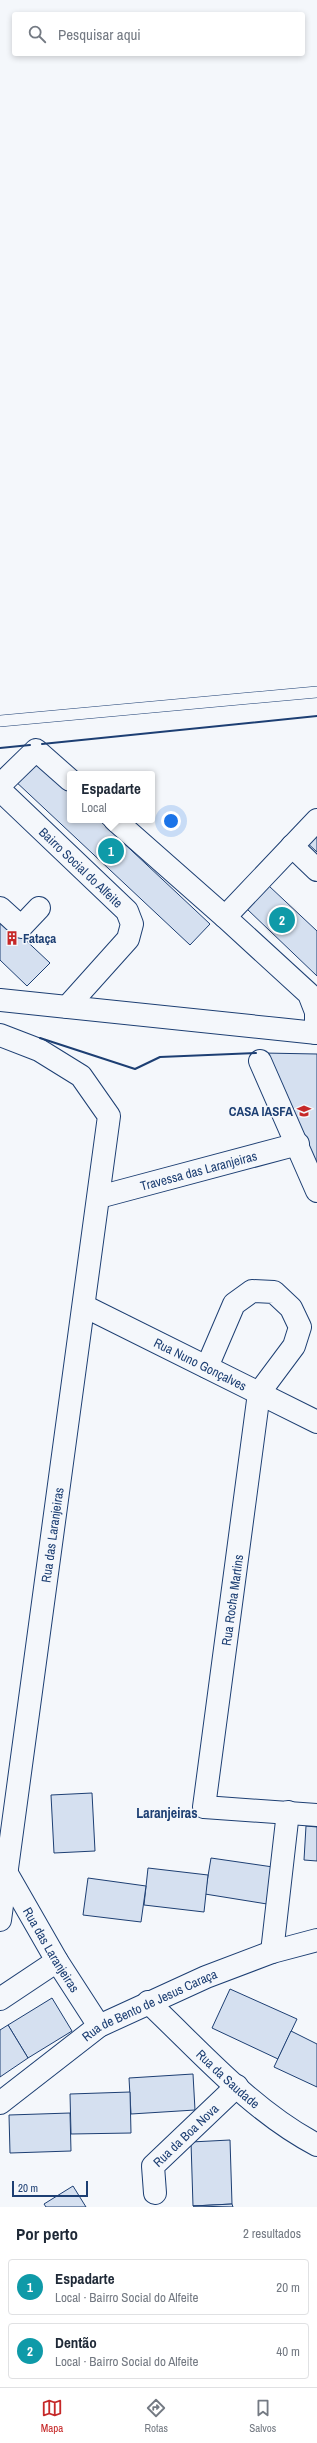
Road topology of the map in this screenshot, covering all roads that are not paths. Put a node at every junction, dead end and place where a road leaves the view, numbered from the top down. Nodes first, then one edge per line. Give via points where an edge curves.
1 (317, 692) edge
2 (0, 721) edge
3 (67, 777) edge
4 (0, 785) edge
5 (0, 790) edge
6 (317, 820) edge
7 (118, 823) edge
8 (292, 846) junction
9 (317, 870) edge
10 (0, 908) edge
11 (39, 908) dead end
12 (225, 917) junction
13 (0, 1000) edge
14 (67, 1007) junction
15 (317, 1033) edge
16 (0, 1035) edge
17 (260, 1061) dead end
18 (298, 1144) junction
19 (317, 1191) edge
20 (99, 1197) junction
21 (84, 1306) junction
22 (208, 1367) junction
23 (260, 1394) junction
24 (317, 1422) edge
25 (288, 1812) junction
26 (317, 1815) edge
27 (4, 1867) edge
28 (0, 1920) edge
29 (317, 1940) edge
30 (272, 1952) junction
31 (57, 1962) junction
32 (0, 1999) edge
33 (148, 2002) junction
34 (99, 2026) junction
35 (237, 2086) junction
36 (0, 2103) edge
37 (317, 2145) edge
38 (155, 2193) dead end

1 - 2 lane
3 - 4 street via 36,750
5 - 14 street, Bairro Social do Alfeite via 127,910 132,924 128,939
6 - 8 street
7 - 12 street
8 - 9 street
8 - 12 street
10 - 11 street via 21,927
12 - 15 street via 309,994 316,1012
13 - 14 street
14 - 15 street
16 - 20 street, Rua das Laranjeiras via 39,1050 81,1076 109,1116
17 - 18 street
18 - 19 street
18 - 20 street, Travessa das Laranjeiras
20 - 21 street, Rua das Laranjeiras
21 - 22 street, Rua Nuno Gonçalves
21 - 27 street, Rua das Laranjeiras
22 - 23 street, Rua Nuno Gonçalves
22 - 23 street via 234,1304 252,1291 274,1292 291,1308 300,1327 294,1346
23 - 24 street, Rua Nuno Gonçalves
23 - 25 street, Rua Rocha Martins via 204,1806
25 - 26 street
25 - 30 street
27 - 28 street, Rua das Laranjeiras
27 - 31 street, Rua das Laranjeiras
29 - 30 street, Rua de Bento de Jesus Caraça
30 - 33 street, Rua de Bento de Jesus Caraça
31 - 32 street
31 - 34 street, Rua das Laranjeiras
33 - 34 street, Rua de Bento de Jesus Caraça
33 - 35 street, Rua da Saudade
34 - 36 street, Rua de Bento de Jesus Caraça
35 - 37 street, Rua da Saudade via 290,2131
35 - 38 street, Rua da Boa Nova via 153,2166

